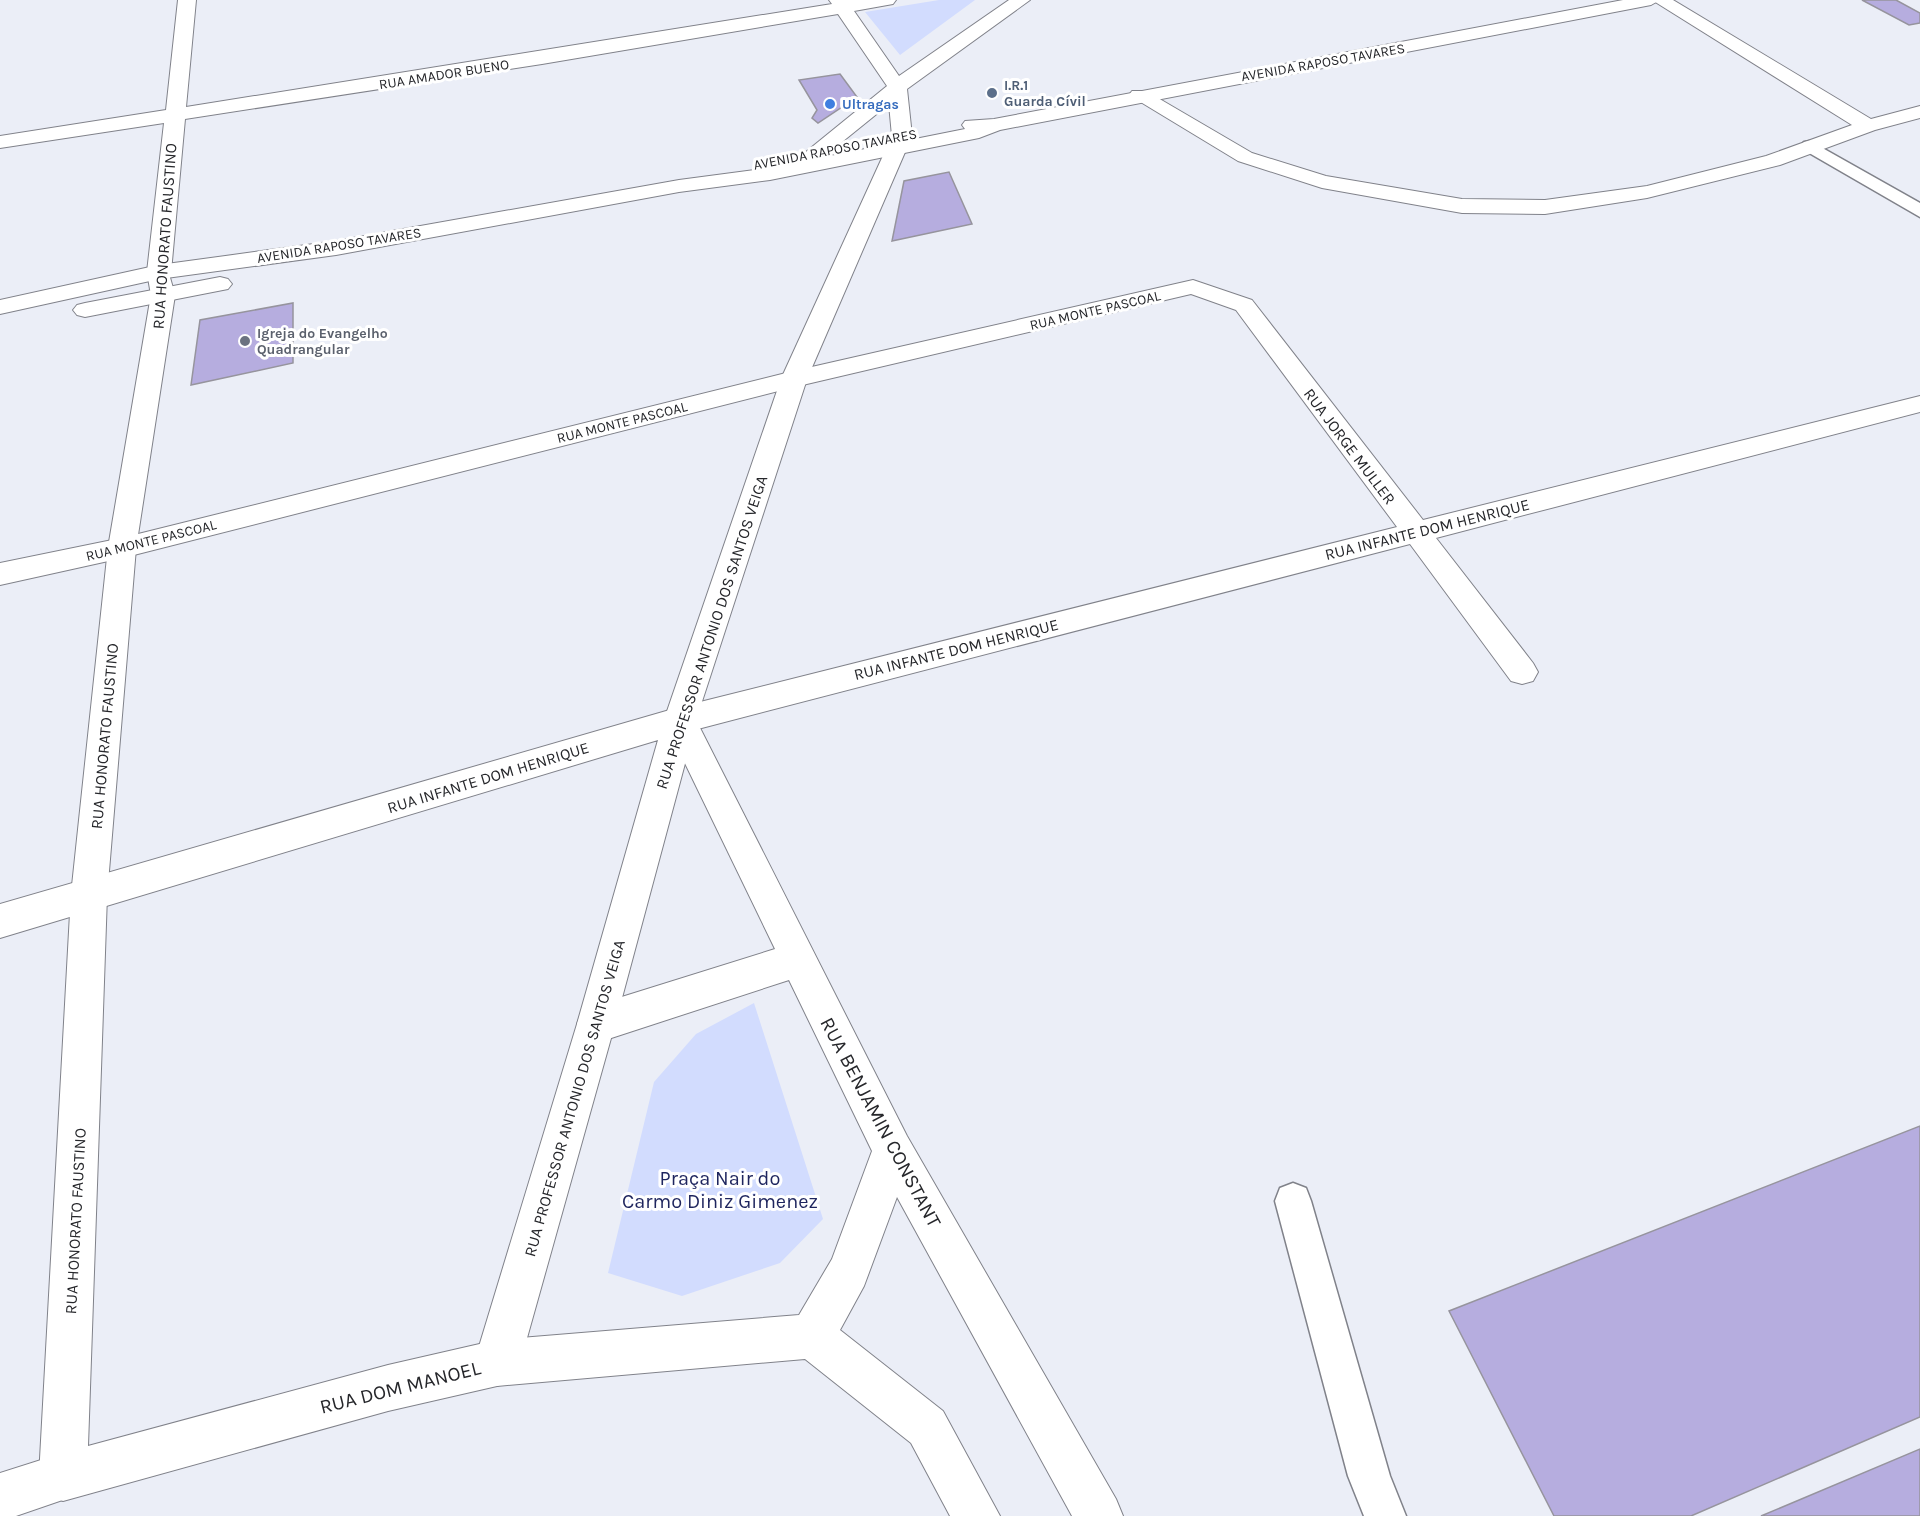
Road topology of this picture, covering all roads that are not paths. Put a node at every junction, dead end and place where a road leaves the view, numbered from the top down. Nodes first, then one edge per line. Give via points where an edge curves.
1 (187, 0) edge
2 (887, 0) edge
3 (1021, 0) edge
4 (1660, 0) edge
5 (1638, 1) edge
6 (841, 4) edge
7 (897, 87) junction
8 (1140, 95) junction
9 (1920, 112) edge
10 (174, 115) junction
11 (1868, 126) junction
12 (0, 142) edge
13 (899, 142) junction
14 (1810, 146) junction
15 (814, 155) junction
16 (679, 186) junction
17 (1920, 211) edge
18 (161, 284) junction
19 (1244, 305) joint
20 (0, 307) edge
21 (0, 326) edge
22 (794, 379) junction
23 (1920, 404) edge
24 (1415, 532) junction
25 (122, 548) junction
26 (0, 574) edge
27 (1522, 672) dead end
28 (680, 720) junction
29 (89, 895) junction
30 (0, 921) edge
31 (797, 960) junction
32 (596, 1024) junction
33 (893, 1150) junction
34 (1293, 1201) dead end
35 (812, 1336) junction
36 (498, 1364) junction
37 (63, 1477) junction
38 (0, 1497) edge
39 (976, 1516) edge
40 (1099, 1516) edge
41 (1385, 1516) edge

1 - 10 street, RUA HONORATO FAUSTINO
2 - 6 street, RUA AMADOR BUENO
3 - 7 street
4 - 11 street
5 - 8 street, AVENIDA RAPOSO TAVARES
6 - 7 street
6 - 10 street, RUA AMADOR BUENO via 542,58
7 - 13 street, RUA PROFESSOR ANTONIO DOS SANTOS VEIGA
7 - 15 street
8 - 13 street, AVENIDA RAPOSO TAVARES via 994,125 979,132
8 - 14 street via 1245,157 1322,182 1462,206 1545,207 1647,192 1773,161
9 - 11 street
10 - 12 street, RUA AMADOR BUENO
10 - 18 street, RUA HONORATO FAUSTINO
11 - 14 street
13 - 15 street, AVENIDA RAPOSO TAVARES
13 - 16 street, AVENIDA RAPOSO TAVARES via 770,174
13 - 22 street, RUA PROFESSOR ANTONIO DOS SANTOS VEIGA
14 - 17 lane
15 - 16 street, AVENIDA RAPOSO TAVARES via 746,166
16 - 18 street, AVENIDA RAPOSO TAVARES via 336,248 285,272
18 - 20 street
18 - 21 street
18 - 25 street, RUA HONORATO FAUSTINO
19 - 22 street, RUA MONTE PASCOAL via 1193,287
19 - 24 street, RUA JORGE MULLER
22 - 25 street, RUA MONTE PASCOAL
22 - 28 street, RUA PROFESSOR ANTONIO DOS SANTOS VEIGA
23 - 24 street, RUA INFANTE DOM HENRIQUE
24 - 27 street, RUA JORGE MULLER
24 - 28 street, RUA INFANTE DOM HENRIQUE
25 - 26 street, RUA MONTE PASCOAL
25 - 29 street, RUA HONORATO FAUSTINO
28 - 29 street, RUA INFANTE DOM HENRIQUE
28 - 31 street, RUA BENJAMIN CONSTANT
28 - 32 street, RUA PROFESSOR ANTONIO DOS SANTOS VEIGA
29 - 30 street, RUA INFANTE DOM HENRIQUE
29 - 37 street, RUA HONORATO FAUSTINO
31 - 32 street
31 - 33 street, RUA BENJAMIN CONSTANT
32 - 36 street, RUA PROFESSOR ANTONIO DOS SANTOS VEIGA
33 - 35 street via 849,1271
33 - 40 street, RUA BENJAMIN CONSTANT
34 - 41 lane via 1369,1476
35 - 36 street, RUA DOM MANOEL
35 - 39 street via 927,1427
36 - 37 street, RUA DOM MANOEL via 388,1388
37 - 38 street, RUA DOM MANOEL

